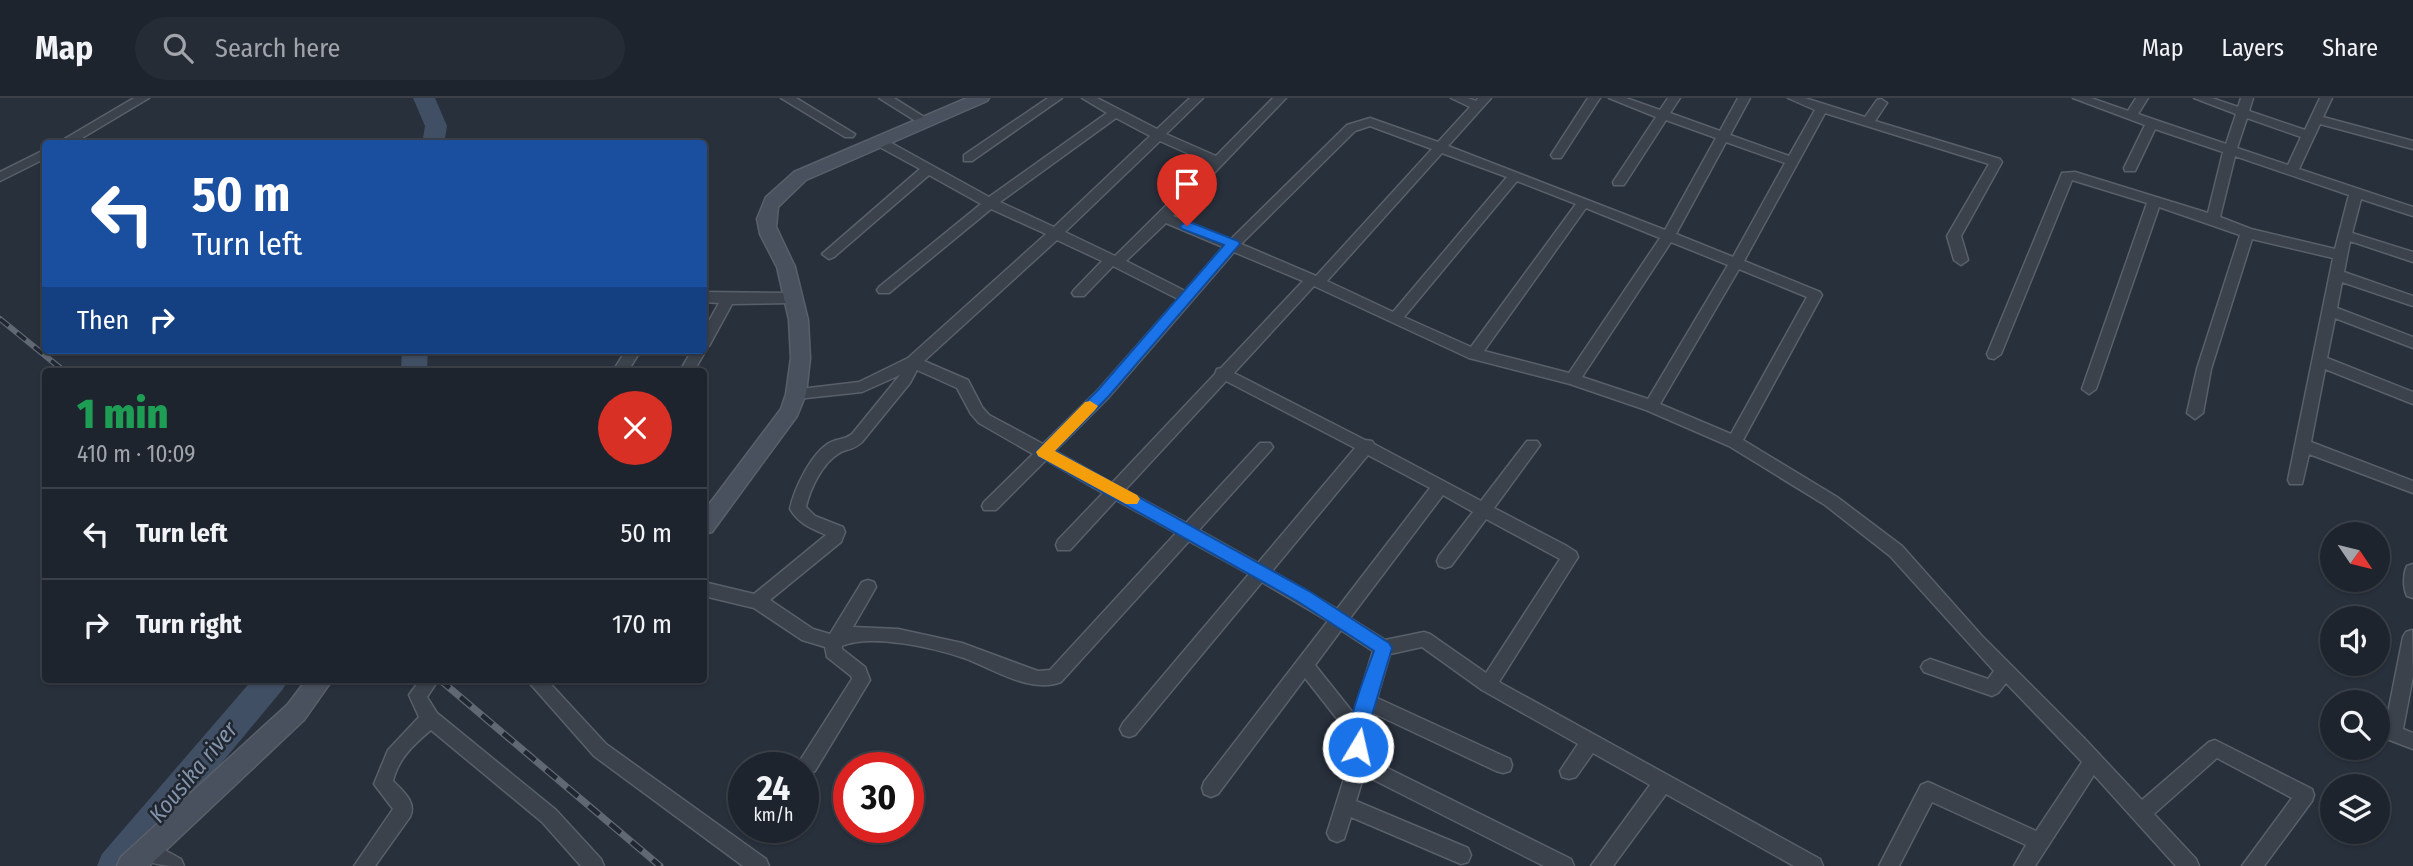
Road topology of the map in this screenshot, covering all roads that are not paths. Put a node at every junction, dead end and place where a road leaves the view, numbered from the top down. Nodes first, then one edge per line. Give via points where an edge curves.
1 (143, 98) edge
2 (790, 98) edge
3 (885, 98) edge
4 (981, 98) edge
5 (1056, 98) edge
6 (1088, 98) edge
7 (1119, 98) edge
8 (1197, 98) edge
9 (1280, 98) edge
10 (1457, 98) edge
11 (1594, 98) edge
12 (1615, 98) edge
13 (1674, 98) edge
14 (1744, 98) edge
15 (1794, 98) edge
16 (2079, 98) edge
17 (2142, 98) edge
18 (2200, 98) edge
19 (2247, 98) edge
20 (2326, 98) edge
21 (1481, 102) edge
22 (1828, 103) edge
23 (1881, 103) dead end
24 (1110, 111) junction
25 (2242, 112) junction
26 (1663, 116) junction
27 (2131, 116) junction
28 (2317, 119) junction
29 (926, 122) junction
30 (1868, 122) junction
31 (2152, 123) junction
32 (849, 134) dead end
33 (1158, 135) junction
34 (1722, 136) junction
35 (2310, 136) junction
36 (69, 140) edge
37 (880, 142) junction
38 (2413, 145) edge
39 (1439, 146) junction
40 (2230, 150) junction
41 (42, 155) edge
42 (1557, 155) dead end
43 (968, 158) dead end
44 (1216, 161) junction
45 (1791, 161) junction
46 (2130, 168) dead end
47 (927, 170) junction
48 (2292, 171) junction
49 (1515, 175) junction
50 (0, 177) edge
51 (1619, 182) dead end
52 (2356, 193) junction
53 (990, 203) junction
54 (1583, 203) junction
55 (2154, 203) junction
56 (2413, 212) edge
57 (1164, 216) junction
58 (2213, 219) junction
59 (2247, 233) junction
60 (1055, 234) junction
61 (2345, 235) junction
62 (1668, 236) junction
63 (1233, 244) junction
64 (830, 254) dead end
65 (2340, 255) junction
66 (2413, 257) edge
67 (1961, 260) dead end
68 (1114, 261) junction
69 (1736, 263) junction
70 (2337, 275) junction
71 (1315, 281) junction
72 (884, 290) dead end
73 (1079, 293) dead end
74 (707, 297) edge
75 (1186, 297) junction
76 (794, 298) junction
77 (728, 299) junction
78 (2413, 302) edge
79 (2329, 310) junction
80 (1395, 319) junction
81 (707, 337) edge
82 (2413, 343) edge
83 (1474, 354) junction
84 (1994, 354) dead end
85 (2319, 361) junction
86 (913, 362) junction
87 (1222, 373) junction
88 (1573, 379) junction
89 (2089, 388) dead end
90 (797, 394) junction
91 (2413, 398) edge
92 (1651, 405) junction
93 (2195, 412) dead end
94 (1734, 442) junction
95 (1532, 444) dead end
96 (2303, 444) junction
97 (1367, 445) junction
98 (1265, 447) dead end
99 (1044, 452) junction
100 (2296, 480) dead end
101 (1441, 486) junction
102 (2413, 488) edge
103 (1116, 491) junction
104 (990, 506) dead end
105 (1482, 510) junction
106 (707, 522) edge
107 (1190, 532) junction
108 (1064, 545) dead end
109 (1445, 561) dead end
110 (2413, 571) edge
111 (1262, 574) junction
112 (868, 587) dead end
113 (707, 590) edge
114 (2413, 591) edge
115 (757, 601) junction
116 (1342, 619) junction
117 (2413, 637) edge
118 (834, 642) junction
119 (1383, 648) junction
120 (1306, 666) junction
121 (1930, 667) dead end
122 (2005, 669) junction
123 (318, 683) edge
124 (539, 683) edge
125 (426, 685) dead end
126 (1488, 685) junction
127 (1367, 702) junction
128 (431, 719) junction
129 (1129, 729) dead end
130 (1358, 732) junction
131 (1591, 741) junction
132 (2413, 741) edge
133 (815, 752) edge
134 (2093, 761) junction
135 (1357, 763) junction
136 (1503, 765) dead end
137 (1569, 771) dead end
138 (1664, 781) junction
139 (1211, 788) dead end
140 (1345, 805) junction
141 (2141, 813) junction
142 (1337, 833) dead end
143 (2039, 842) junction
144 (1461, 855) dead end
145 (138, 857) edge
146 (174, 866) edge
147 (364, 866) edge
148 (594, 866) edge
149 (759, 866) edge
150 (1564, 866) edge
151 (1601, 866) edge
152 (1813, 866) edge
153 (1889, 866) edge
154 (2024, 866) edge
155 (2189, 866) edge
156 (2252, 866) edge

1 - 36 street
2 - 32 street
3 - 29 street
4 - 29 street
5 - 43 street
6 - 24 street
7 - 24 street
8 - 33 street
9 - 44 street
10 - 21 street
11 - 42 street
12 - 26 street
13 - 26 street
14 - 34 street
15 - 22 street
16 - 27 street
17 - 27 street
18 - 25 street
19 - 25 street
20 - 28 street
21 - 39 street
22 - 30 street
22 - 45 street
23 - 30 street
24 - 33 street
24 - 53 street
25 - 35 street
25 - 40 street
26 - 34 street
26 - 51 street
27 - 31 street
28 - 35 street
28 - 38 street
29 - 37 street
30 - 67 street via 1996,162 1954,236
31 - 40 street
31 - 46 street
33 - 44 street
33 - 60 street
34 - 45 street
34 - 62 street
35 - 48 street
37 - 47 street
37 - 76 street via 800,176 767,212 769,233
39 - 49 street
39 - 63 street via 1370,122 1351,128
39 - 71 street
40 - 48 street
40 - 58 street
41 - 50 street
44 - 57 street
45 - 69 street
47 - 53 street
47 - 64 street
48 - 52 street
49 - 54 street
49 - 80 street
52 - 56 street
52 - 61 street
53 - 60 street
53 - 72 street
54 - 62 street
54 - 83 street
55 - 58 street
55 - 84 street via 2067,176
55 - 89 street
57 - 63 street
57 - 68 street
58 - 59 street
59 - 65 street
59 - 93 street
60 - 68 street
60 - 86 street
61 - 65 street
61 - 66 street
62 - 69 street
62 - 88 street
63 - 71 street
63 - 75 street
65 - 70 street
68 - 73 street
68 - 75 street
69 - 92 street
69 - 94 street via 1815,295
70 - 78 street
70 - 79 street
71 - 80 street
71 - 87 street
74 - 77 street
75 - 99 street via 1103,394
76 - 77 street
76 - 90 street via 799,317
77 - 81 street
79 - 82 street
79 - 85 street
80 - 83 street
83 - 88 street
85 - 91 street
85 - 96 street
86 - 90 street via 862,387
86 - 99 street via 963,384 984,418
86 - 115 street via 905,379 857,438 848,446 835,447 803,492 798,509 802,516 837,532 835,537
87 - 97 street
87 - 103 street
88 - 92 street
90 - 106 street via 790,411
92 - 94 street
94 - 122 street via 1832,501 1896,551
95 - 105 street
96 - 100 street
96 - 102 street
97 - 101 street
97 - 111 street
98 - 107 street
99 - 103 street
99 - 104 street
101 - 105 street
101 - 116 street
103 - 107 street
103 - 108 street
105 - 109 street
105 - 126 street via 1570,557
107 - 111 street
107 - 118 street via 1055,677 1038,679 962,650 898,636 852,634
110 - 114 street
111 - 116 street
111 - 129 street
112 - 118 street
113 - 115 street
115 - 118 street via 808,635
116 - 119 street
116 - 120 street
117 - 132 street via 2393,733
118 - 133 street via 833,652 859,671 861,680
119 - 126 street via 1424,639
119 - 127 street
120 - 130 street
120 - 139 street
121 - 122 street via 1992,688
122 - 134 street
123 - 145 street via 296,712
124 - 149 street via 600,750
125 - 128 street via 418,695
126 - 131 street
127 - 130 street
127 - 136 street
128 - 147 street via 414,732 384,771 383,783 401,802 403,811
128 - 148 street via 549,816
130 - 135 street
131 - 137 street
131 - 138 street
134 - 141 street
134 - 143 street
135 - 140 street
135 - 150 street
138 - 151 street
138 - 152 street
140 - 142 street
140 - 144 street
141 - 155 street
141 - 156 street via 2215,748 2305,795
143 - 153 street via 1928,791
143 - 154 street
145 - 146 street

